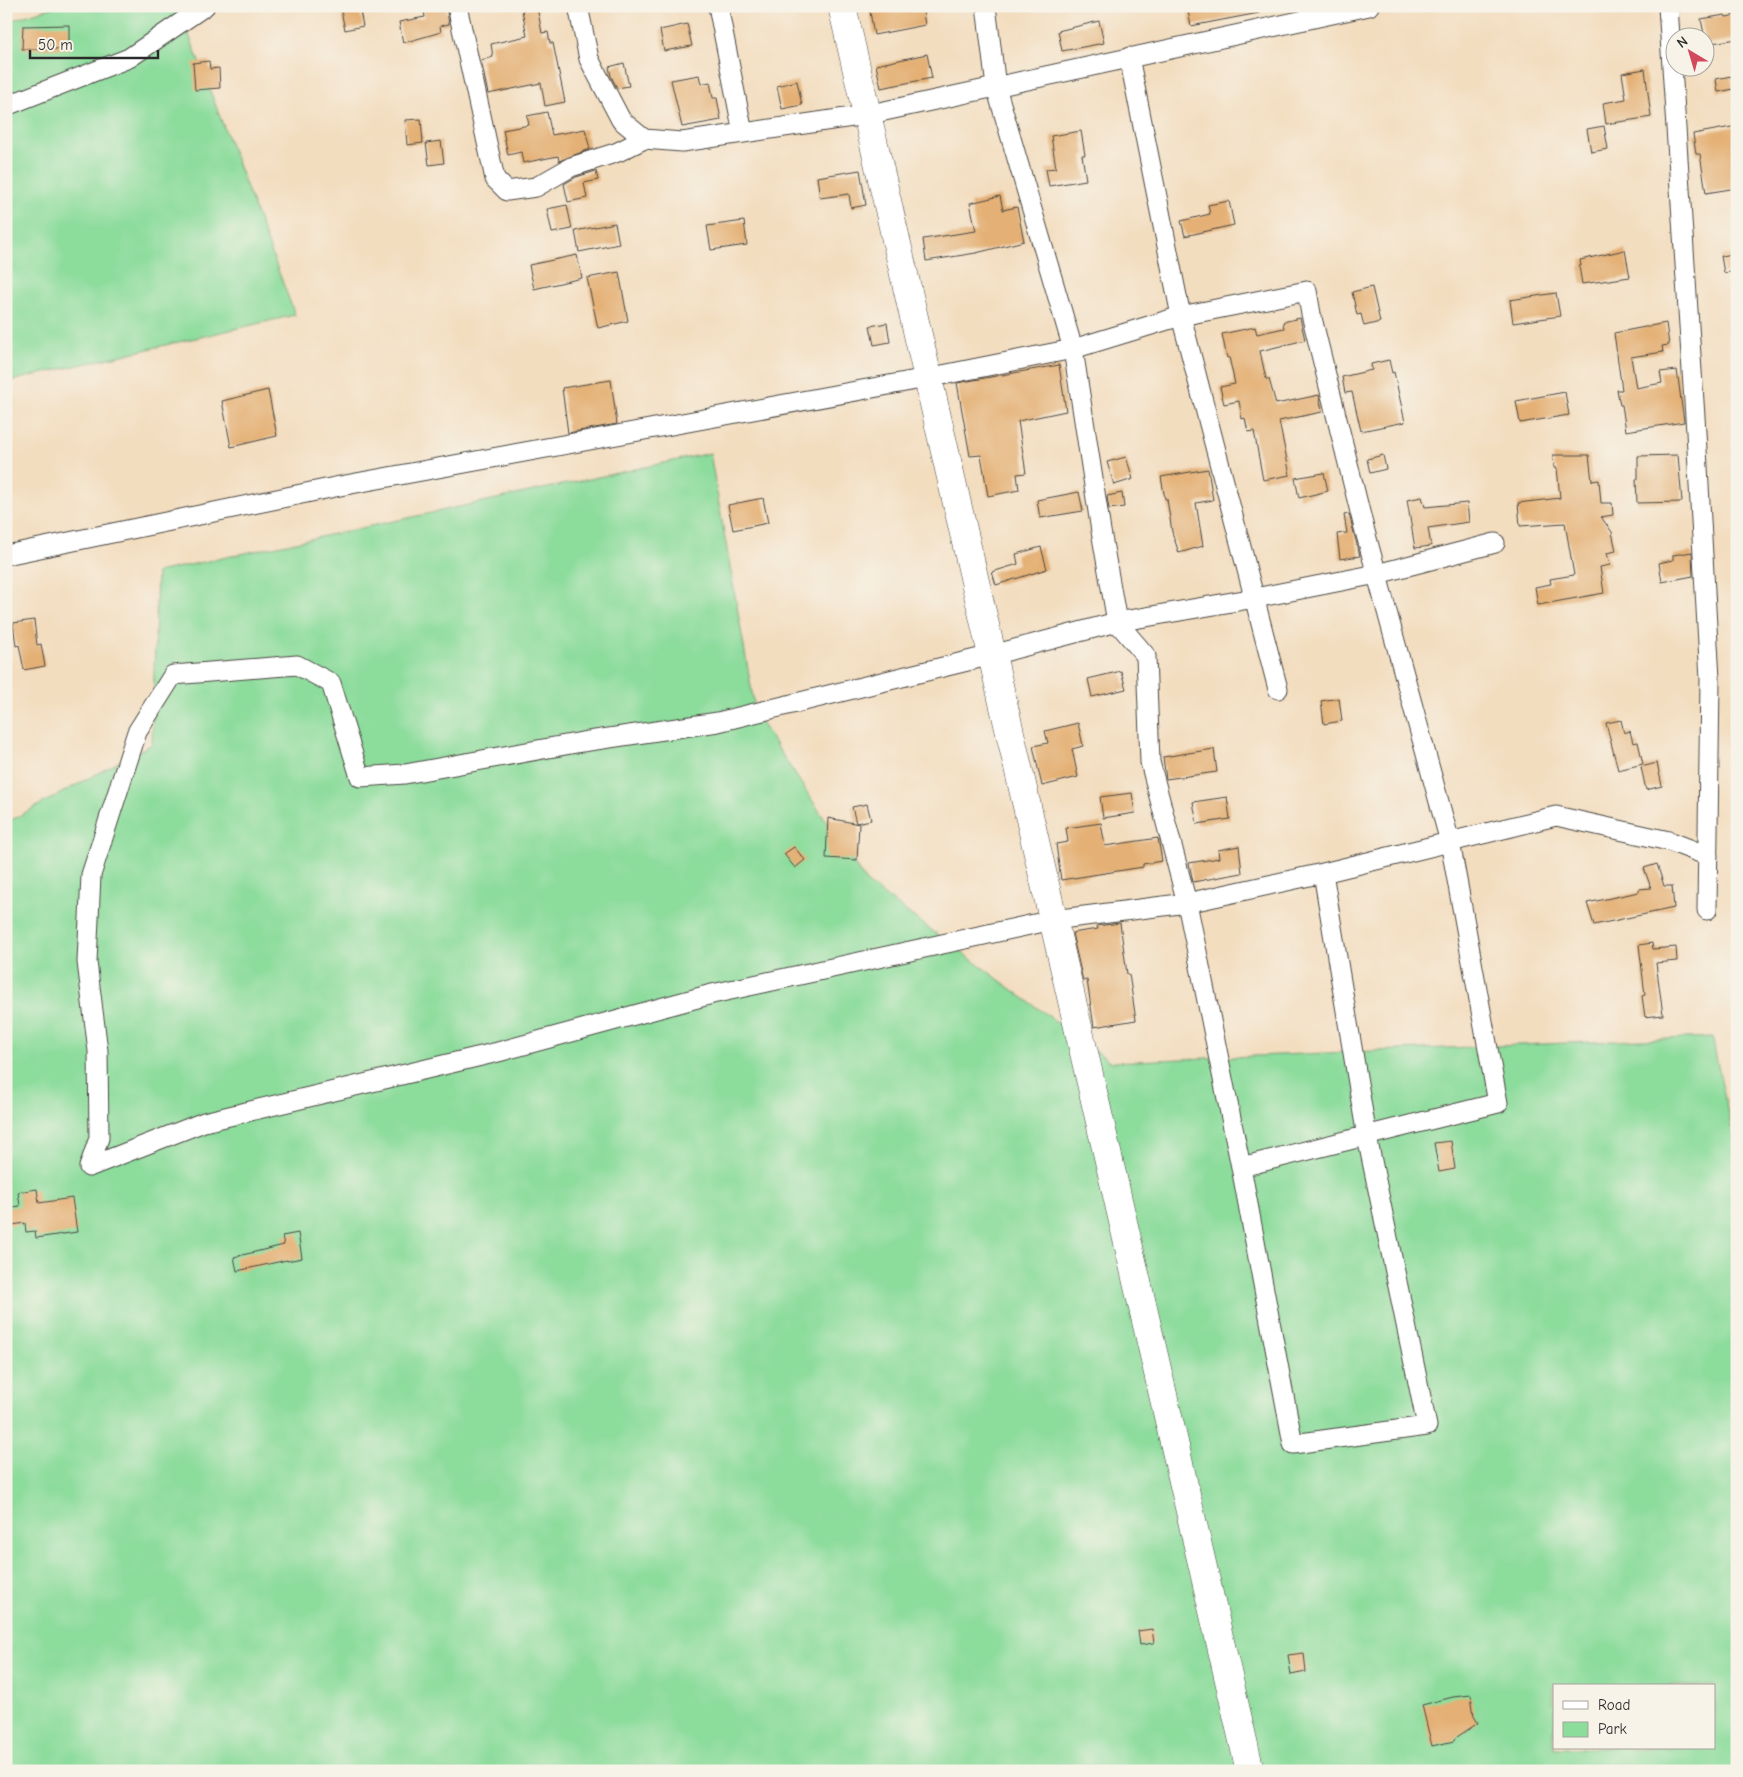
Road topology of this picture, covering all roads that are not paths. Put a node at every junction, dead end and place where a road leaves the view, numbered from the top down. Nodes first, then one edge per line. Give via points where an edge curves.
1 (205, 6) edge
2 (457, 6) edge
3 (578, 6) edge
4 (718, 6) edge
5 (842, 6) edge
6 (986, 6) edge
7 (1303, 6) edge
8 (1369, 6) edge
9 (1668, 6) edge
10 (1286, 24) junction
11 (1129, 57) junction
12 (996, 88) junction
13 (6, 106) edge
14 (866, 115) junction
15 (743, 133) junction
16 (644, 139) junction
17 (1181, 316) junction
18 (1073, 349) junction
19 (927, 378) junction
20 (1495, 543) dead end
21 (6, 555) edge
22 (1377, 574) junction
23 (1255, 598) junction
24 (1117, 622) junction
25 (992, 656) junction
26 (1278, 689) dead end
27 (1450, 842) junction
28 (1708, 856) junction
29 (1323, 873) junction
30 (1187, 903) junction
31 (1707, 910) dead end
32 (1053, 920) junction
33 (1366, 1137) junction
34 (1241, 1167) junction
35 (1250, 1771) edge

1 - 13 street via 129,58
2 - 16 street via 495,180 507,191 536,187 571,167 618,152
3 - 16 street via 589,59 620,120
4 - 15 street
5 - 14 street
6 - 12 street
7 - 10 street
8 - 10 street
9 - 28 street via 1710,680
10 - 11 street
11 - 12 street
11 - 17 street
12 - 14 street
12 - 18 street
14 - 15 street
14 - 19 street
15 - 16 street via 682,142
17 - 18 street
17 - 22 street via 1307,291
17 - 23 street
18 - 19 street
18 - 24 street
19 - 21 street via 349,484
19 - 25 street
20 - 22 street
22 - 23 street
22 - 27 street
23 - 24 street
23 - 26 street
24 - 25 street
24 - 30 street via 1146,656 1150,762
25 - 32 street
25 - 32 street via 718,722 582,742 405,774 360,777 331,683 297,665 173,675 137,732 91,875 87,962 98,1051 99,1138 89,1167 204,1122 498,1052 712,994
27 - 28 street via 1556,816 1669,841
27 - 29 street
27 - 33 street via 1498,1103
28 - 31 street
29 - 30 street
29 - 33 street
30 - 32 street
30 - 34 street
32 - 35 street
33 - 34 street
33 - 34 street via 1427,1426 1293,1444

